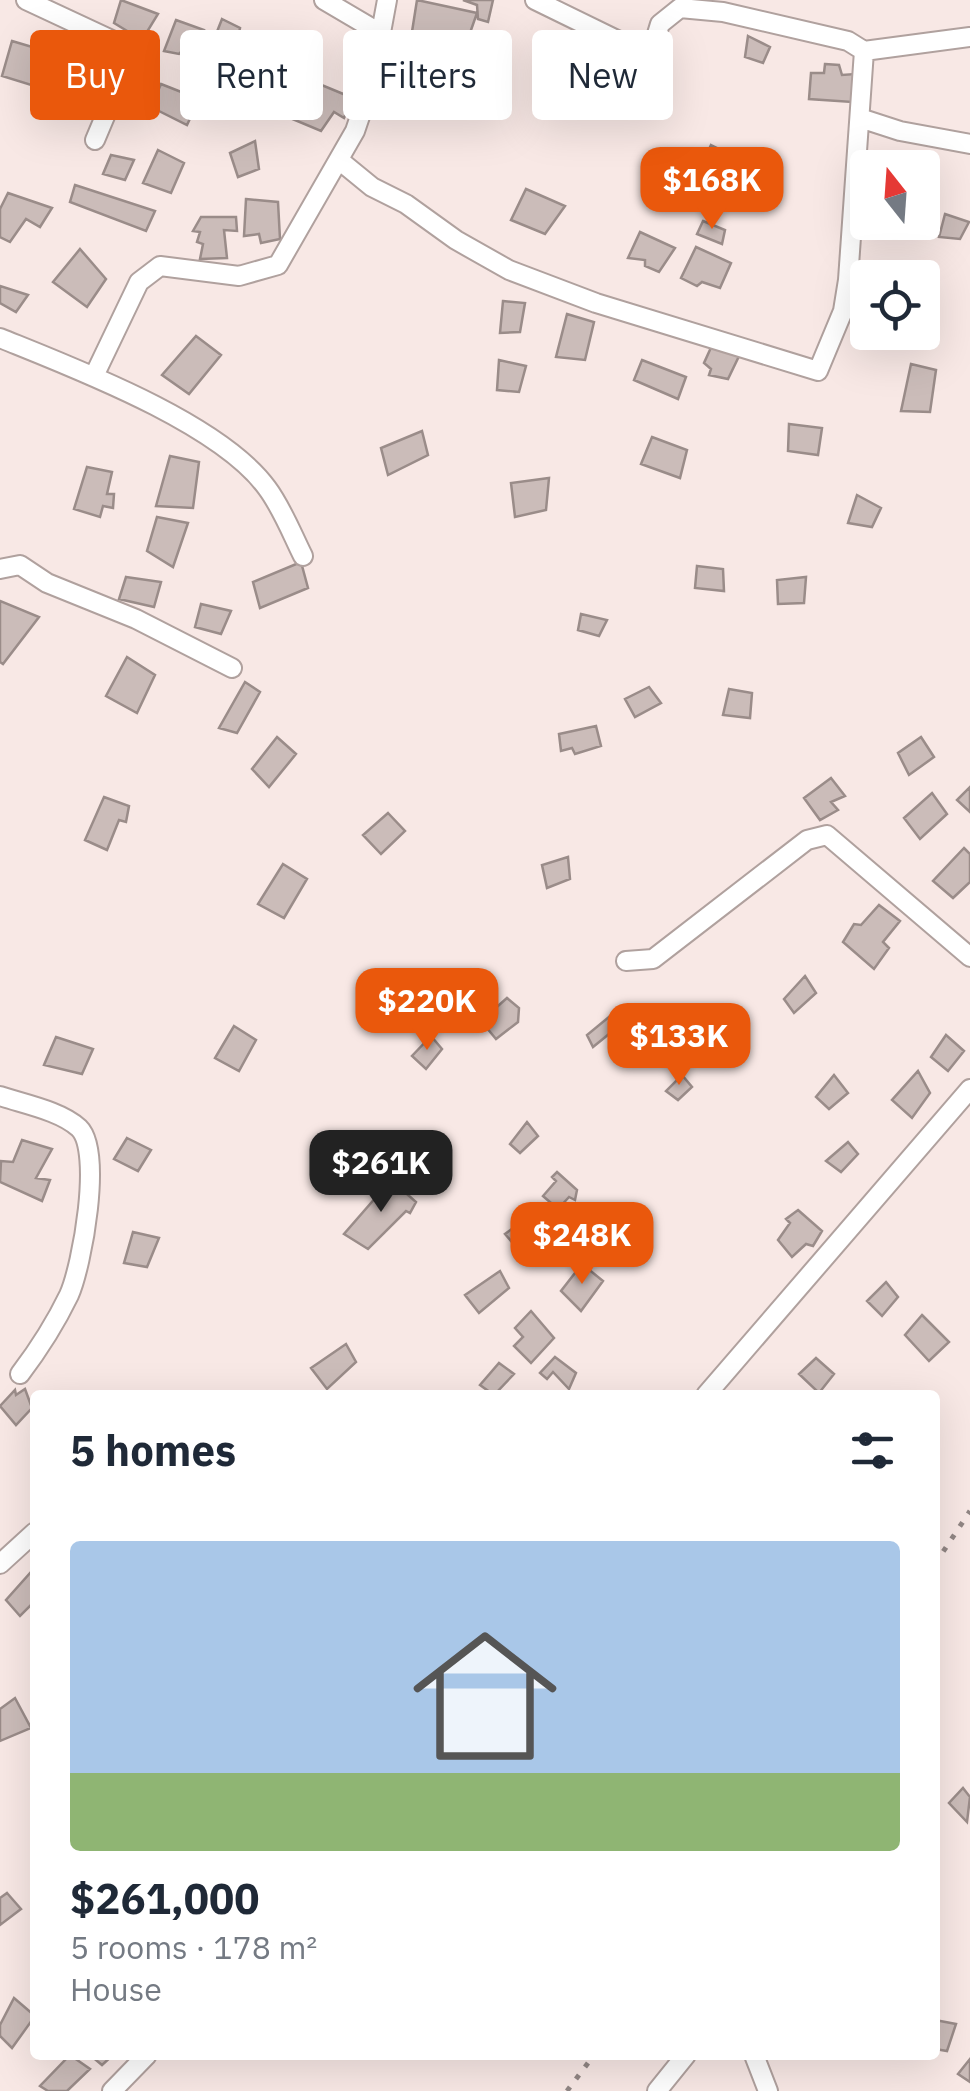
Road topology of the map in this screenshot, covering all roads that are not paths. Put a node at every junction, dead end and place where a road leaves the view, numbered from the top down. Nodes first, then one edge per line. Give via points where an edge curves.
1 (26, 0) edge
2 (324, 0) edge
3 (387, 0) edge
4 (535, 0) edge
5 (375, 30) edge
6 (381, 30) edge
7 (970, 38) edge
8 (864, 51) junction
9 (863, 119) junction
10 (356, 120) edge
11 (95, 140) dead end
12 (970, 144) edge
13 (339, 160) junction
14 (0, 338) edge
15 (94, 376) junction
16 (303, 556) dead end
17 (0, 569) edge
18 (232, 668) dead end
19 (970, 957) edge
20 (626, 962) dead end
21 (970, 1089) edge
22 (0, 1096) edge
23 (20, 1374) dead end
24 (710, 1390) edge
25 (30, 1537) edge
26 (0, 1564) edge
27 (142, 2060) edge
28 (682, 2060) edge
29 (756, 2060) edge
30 (112, 2091) edge
31 (656, 2091) edge
32 (768, 2091) edge

1 - 11 street via 133,50
2 - 5 street
3 - 6 street
4 - 8 street via 623,43 652,47 660,24 680,8 848,41
7 - 8 street
8 - 9 street
9 - 12 street
9 - 13 street via 846,296 818,370 510,270 372,188
10 - 13 street
13 - 15 street via 278,265 239,276 160,266 139,282
14 - 15 street
15 - 16 street via 161,409 244,466 266,487
17 - 18 street via 20,566
19 - 20 street via 827,834 793,850 653,959
21 - 24 street
22 - 23 street via 78,1127 88,1150 89,1203 70,1291
25 - 26 street
27 - 30 street
28 - 31 street
29 - 32 street

